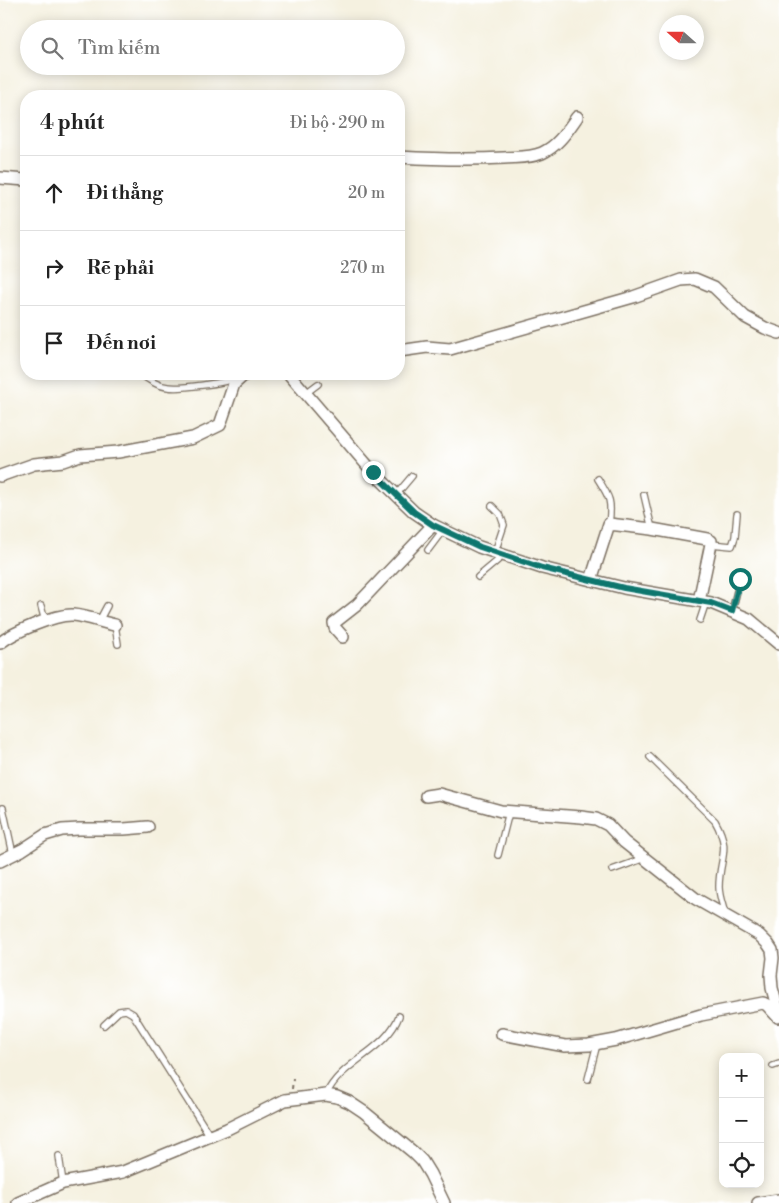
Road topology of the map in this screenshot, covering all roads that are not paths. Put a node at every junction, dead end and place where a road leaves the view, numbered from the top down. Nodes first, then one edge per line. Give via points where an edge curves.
1 (577, 118) dead end
2 (405, 157) edge
3 (0, 178) edge
4 (20, 180) edge
5 (779, 333) edge
6 (405, 350) edge
7 (149, 380) edge
8 (234, 380) edge
9 (238, 380) edge
10 (297, 380) edge
11 (318, 384) dead end
12 (306, 393) junction
13 (0, 476) edge
14 (412, 476) dead end
15 (598, 479) dead end
16 (396, 495) junction
17 (644, 495) dead end
18 (492, 506) dead end
19 (737, 514) dead end
20 (609, 524) junction
21 (438, 528) junction
22 (652, 529) junction
23 (711, 544) junction
24 (428, 550) dead end
25 (499, 553) junction
26 (478, 577) dead end
27 (740, 579) dead end
28 (591, 580) junction
29 (703, 602) junction
30 (41, 606) dead end
31 (108, 606) dead end
32 (732, 611) junction
33 (700, 620) dead end
34 (45, 621) junction
35 (99, 621) junction
36 (115, 625) joint
37 (343, 637) dead end
38 (0, 643) edge
39 (118, 644) dead end
40 (779, 644) edge
41 (650, 757) dead end
42 (426, 796) dead end
43 (3, 808) dead end
44 (509, 812) junction
45 (148, 827) dead end
46 (13, 854) junction
47 (498, 856) dead end
48 (645, 858) junction
49 (0, 861) edge
50 (612, 870) dead end
51 (726, 916) junction
52 (779, 1014) edge
53 (399, 1016) dead end
54 (779, 1018) edge
55 (104, 1025) dead end
56 (502, 1034) dead end
57 (597, 1044) junction
58 (588, 1079) dead end
59 (326, 1095) junction
60 (210, 1136) junction
61 (59, 1156) dead end
62 (63, 1184) junction
63 (779, 1200) edge
64 (18, 1203) edge
65 (444, 1203) edge
66 (758, 1203) edge

1 - 2 street via 553,146 531,157 478,160
3 - 4 street
5 - 6 street via 745,317 714,286 695,279 682,280 634,297 450,349 427,347
7 - 8 lane via 170,388
9 - 13 street via 220,425 193,438 34,464
10 - 12 street
11 - 12 lane
12 - 16 street
14 - 16 lane
15 - 20 lane via 610,501
16 - 21 street
17 - 22 lane
18 - 25 lane via 504,525
19 - 23 lane via 732,546
20 - 22 street
20 - 28 street
21 - 24 lane
21 - 25 street
21 - 37 street via 334,624
22 - 23 street via 707,539
23 - 29 street
25 - 26 lane
25 - 28 street
27 - 32 lane
28 - 29 street
29 - 32 street
29 - 33 lane
30 - 34 lane
31 - 35 lane
32 - 40 street via 758,625
34 - 35 street via 74,615
34 - 38 street
35 - 36 street
36 - 39 lane
41 - 51 lane via 715,821 720,830 724,852 719,889
42 - 44 street via 439,794
43 - 46 lane
44 - 47 lane
44 - 48 street via 581,817 602,822
45 - 46 street via 62,830 45,835
46 - 49 street
48 - 50 lane
48 - 51 street via 696,899
51 - 52 street via 759,935 772,950 772,988
53 - 59 lane via 387,1036 339,1074
54 - 57 street via 763,1004 701,1015
55 - 60 lane via 119,1010 133,1014
56 - 57 street via 565,1046
57 - 58 lane
59 - 60 street via 284,1100
59 - 65 street via 349,1102 413,1152 430,1174
60 - 62 street via 123,1172
61 - 62 lane
62 - 64 street
63 - 66 street

